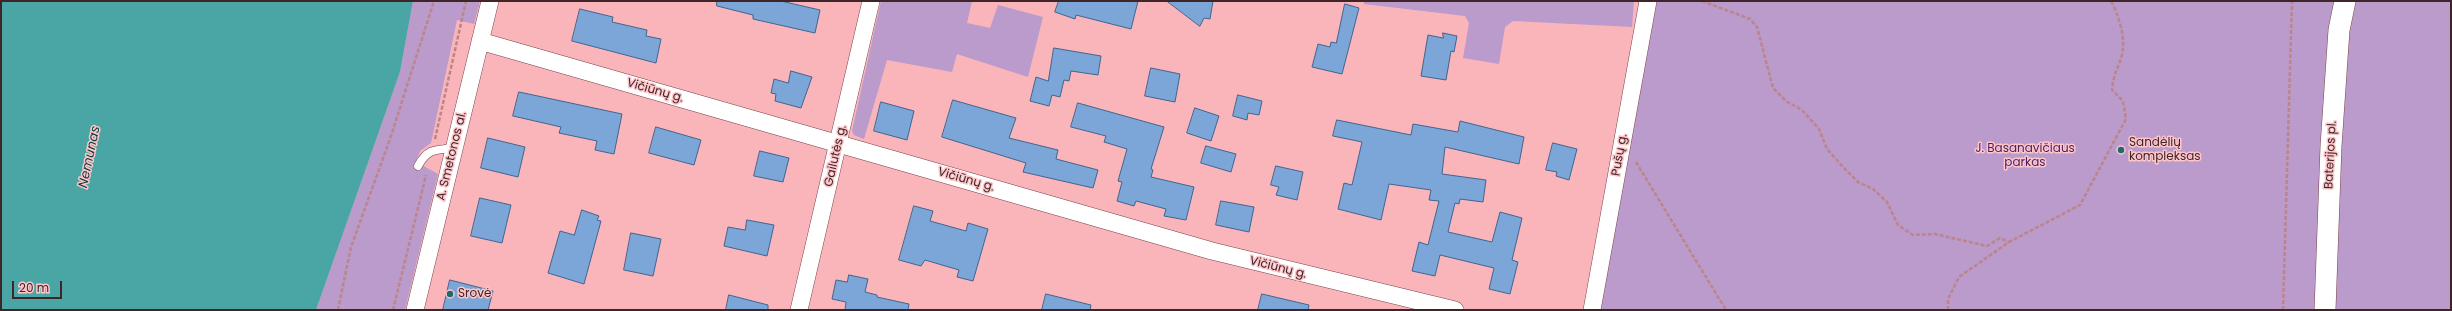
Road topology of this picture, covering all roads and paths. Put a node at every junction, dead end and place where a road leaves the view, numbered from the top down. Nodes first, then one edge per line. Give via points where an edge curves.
1 (434, 1) edge
2 (490, 1) edge
3 (871, 1) edge
4 (1648, 1) edge
5 (1702, 1) edge
6 (2111, 1) edge
7 (2292, 1) edge
8 (2345, 1) edge
9 (480, 41) junction
10 (1623, 139) junction
11 (839, 144) junction
12 (454, 148) junction
13 (418, 166) dead end
14 (2009, 242) junction
15 (338, 310) edge
16 (415, 310) edge
17 (799, 310) edge
18 (1455, 310) edge
19 (1592, 310) edge
20 (1726, 310) edge
21 (1948, 310) edge
22 (2283, 310) edge
23 (2325, 310) edge

1 - 15 path via 390,139 351,247
2 - 9 street, A. Smetonos al.
3 - 11 street, Gailutės g.
4 - 10 street, Pušų g.
5 - 14 path via 1750,19 1757,27 1773,88 1786,101 1802,110 1819,129 1828,149 1844,168 1858,182 1873,189 1887,202 1898,225 1913,235 1935,234 1987,246 2000,238
6 - 14 path via 2117,13 2122,38 2122,54 2113,76 2112,90 2123,100 2126,119 2080,205
7 - 22 path
8 - 23 street, Baterijos pl. via 2339,30 2332,130
9 - 11 street, Vičiūnų g.
9 - 12 street, A. Smetonos al.
10 - 19 street, Pušų g.
10 - 20 path
11 - 17 street, Gailutės g.
11 - 18 street, Vičiūnų g. via 1212,251
12 - 13 lane via 432,150
12 - 16 street, A. Smetonos al.
14 - 21 path via 1959,277 1948,299

